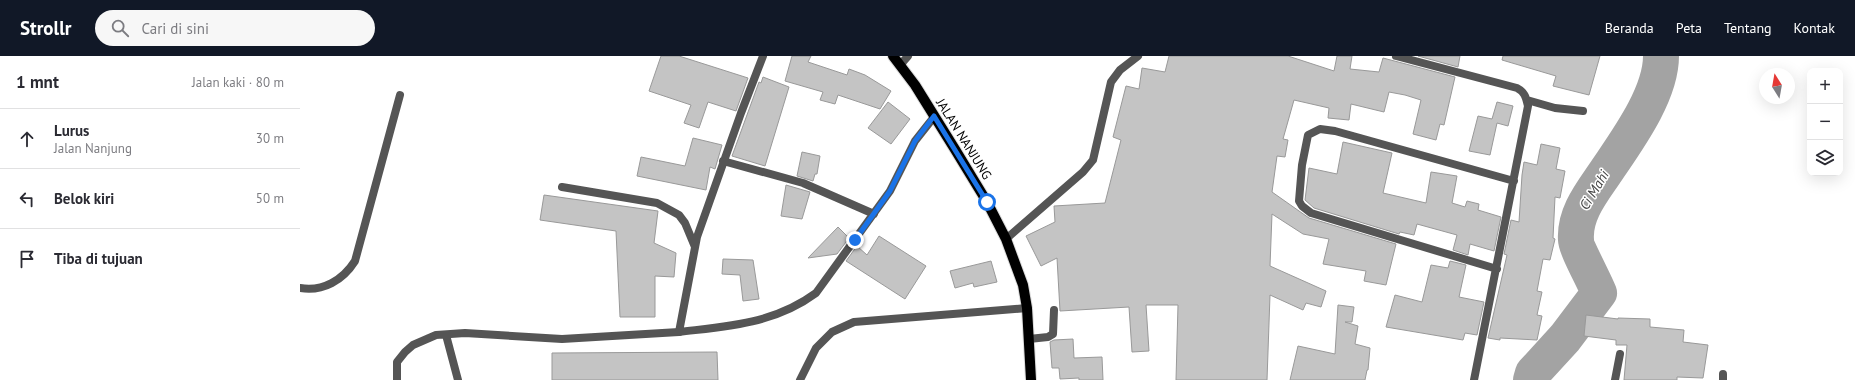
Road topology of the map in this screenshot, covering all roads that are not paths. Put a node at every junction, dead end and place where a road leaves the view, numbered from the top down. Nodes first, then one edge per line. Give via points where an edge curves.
1 (763, 56) edge
2 (893, 56) edge
3 (908, 56) edge
4 (1138, 56) edge
5 (1396, 56) edge
6 (900, 64) junction
7 (400, 94) dead end
8 (1526, 100) junction
9 (1582, 111) dead end
10 (934, 116) junction
11 (723, 161) junction
12 (1514, 181) junction
13 (562, 187) dead end
14 (874, 214) junction
15 (1006, 239) junction
16 (695, 247) junction
17 (1497, 269) junction
18 (300, 288) edge
19 (1027, 308) junction
20 (1054, 310) dead end
21 (679, 332) junction
22 (446, 335) junction
23 (1029, 339) junction
24 (1620, 354) dead end
25 (397, 380) edge
26 (458, 380) edge
27 (800, 380) edge
28 (1031, 380) edge
29 (1474, 380) edge
30 (1615, 380) edge

1 - 11 street
2 - 6 main road, JALAN NANJUNG
3 - 6 street
4 - 15 street via 1120,70 1111,82 1093,160 1083,172
5 - 8 street via 1517,88 1523,91
6 - 10 main road, JALAN NANJUNG
7 - 18 street via 355,261 329,285 312,290
8 - 9 street via 1555,108
8 - 12 street via 1528,106
10 - 14 street via 915,141 890,191
10 - 15 main road, JALAN NANJUNG via 987,202
11 - 14 street via 803,183
11 - 16 street
12 - 17 street
12 - 17 street via 1320,129 1308,135 1302,164 1299,201 1311,214
13 - 16 street via 657,203 678,215 685,223
14 - 21 street via 816,293 805,301 767,319
15 - 19 main road, JALAN NANJUNG via 1023,285
16 - 21 street
17 - 29 street
19 - 23 main road, JALAN NANJUNG
19 - 27 street via 854,322 832,332 816,348
20 - 23 street via 1053,334
21 - 22 street via 562,339 465,333
22 - 25 street via 424,339 409,348 397,362
22 - 26 street
23 - 28 main road, JALAN NANJUNG
24 - 30 street

